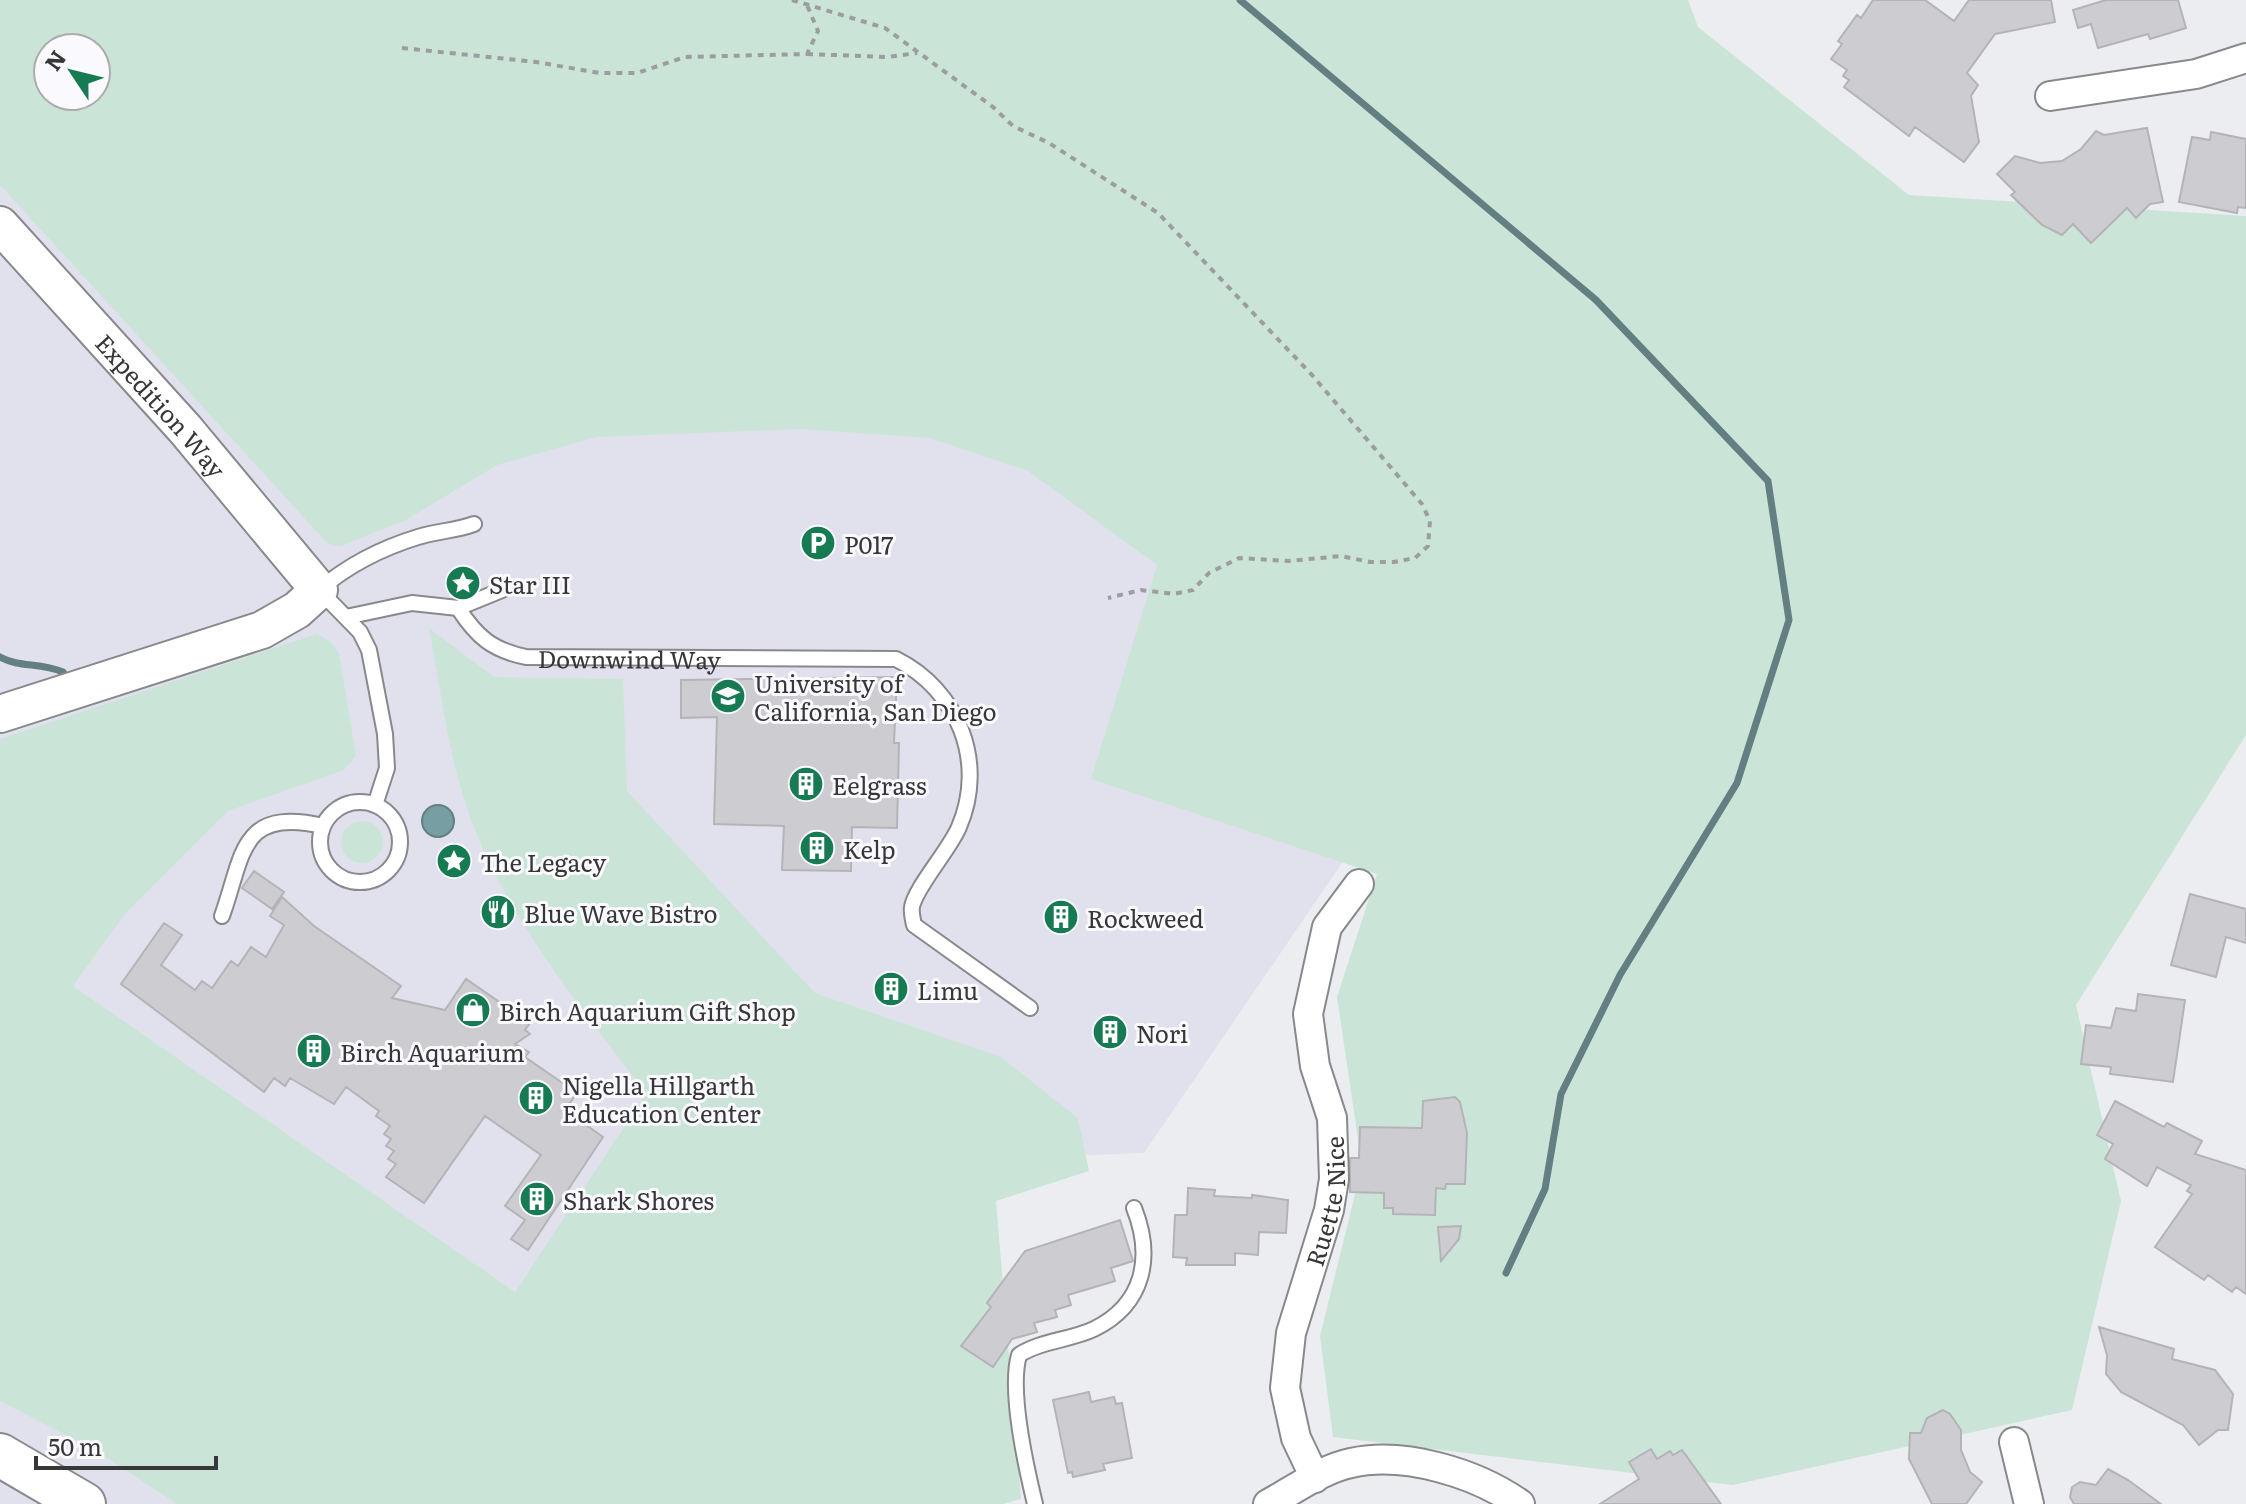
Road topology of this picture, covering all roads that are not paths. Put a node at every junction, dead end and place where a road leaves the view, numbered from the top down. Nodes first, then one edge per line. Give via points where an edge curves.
1 (2246, 58) edge
2 (2050, 96) dead end
3 (0, 225) edge
4 (474, 524) dead end
5 (319, 590) junction
6 (502, 590) dead end
7 (458, 608) junction
8 (346, 617) junction
9 (0, 714) edge
10 (375, 805) junction
11 (323, 826) junction
12 (1359, 884) dead end
13 (222, 916) dead end
14 (1030, 1008) dead end
15 (1134, 1208) dead end
16 (2014, 1442) dead end
17 (0, 1455) edge
18 (1315, 1478) junction
19 (84, 1504) edge
20 (1035, 1504) edge
21 (1268, 1504) edge
22 (1520, 1504) edge
23 (2029, 1504) edge

1 - 2 street via 2196,74
3 - 5 street, Expedition Way via 185,429
4 - 5 lane via 417,537 344,568
5 - 8 lane
5 - 9 street via 262,630
6 - 7 lane
7 - 8 lane via 412,603
7 - 14 lane, Downwind Way via 490,646 526,657 896,659 917,670 939,690 960,723 970,756 960,825 912,906 914,925
8 - 10 lane via 369,650 385,734 387,768
10 - 11 lane via 351,803
10 - 11 lane via 395,823 399,835 395,862 375,879 362,882 336,875 321,853
11 - 13 lane via 290,819 268,826 251,840 239,855
12 - 18 street, Ruette Nice via 1327,927 1308,1014 1315,1066 1332,1118 1334,1179 1291,1333 1285,1388 1296,1438
15 - 20 lane via 1146,1248 1144,1269 1130,1298 1094,1329 1019,1355 1019,1408
16 - 23 street
17 - 19 main road
18 - 21 street
18 - 22 street via 1348,1463 1413,1462 1460,1475

